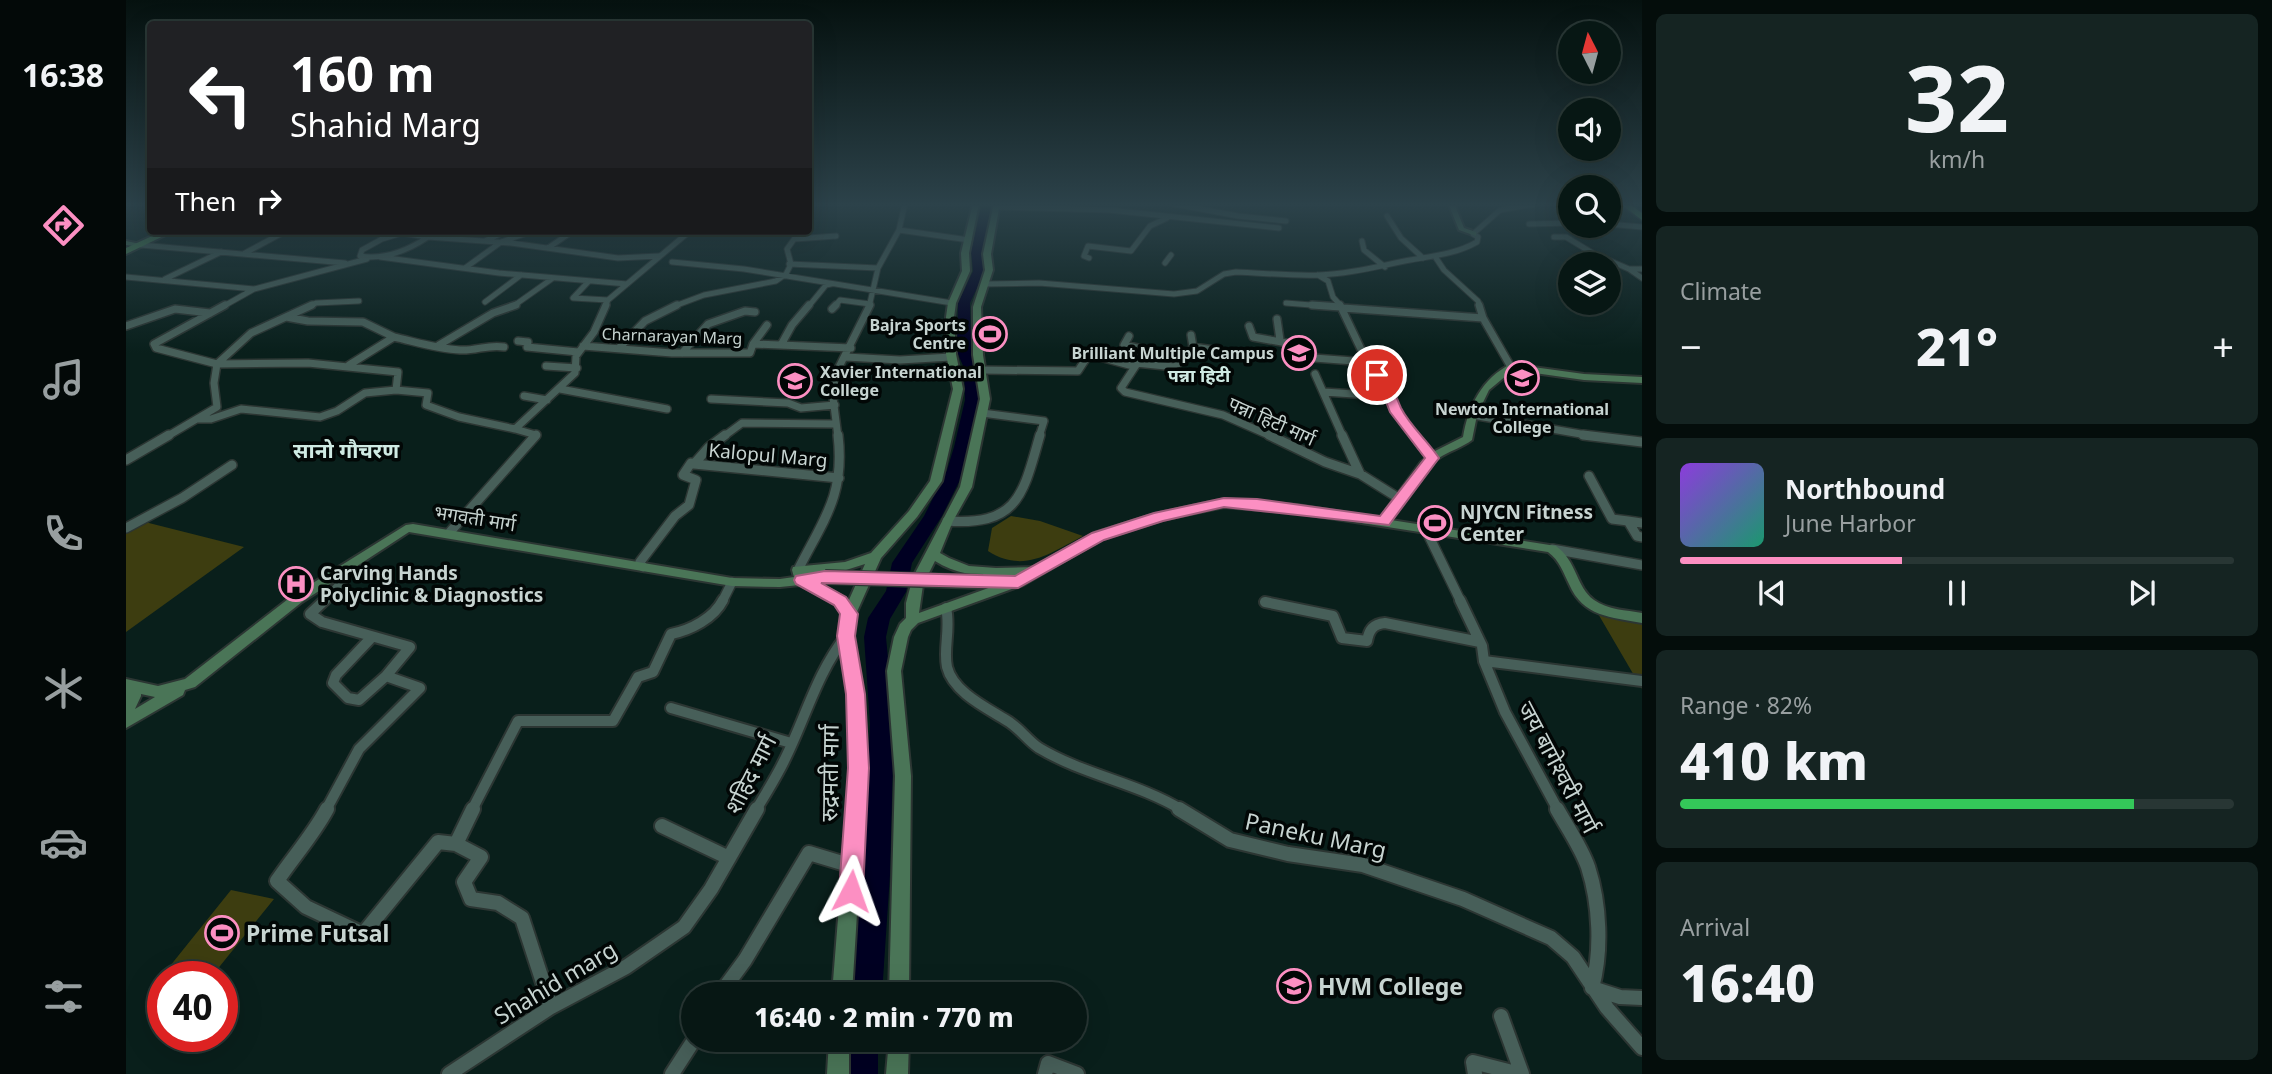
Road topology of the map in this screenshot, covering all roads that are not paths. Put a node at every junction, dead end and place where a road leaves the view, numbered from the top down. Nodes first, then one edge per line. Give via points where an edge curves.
1 (217, 253) edge
2 (244, 253) edge
3 (360, 253) edge
4 (393, 253) edge
5 (486, 253) edge
6 (584, 253) edge
7 (664, 253) edge
8 (789, 253) edge
9 (886, 253) edge
10 (965, 253) edge
11 (987, 253) edge
12 (1085, 253) edge
13 (1368, 253) edge
14 (1415, 253) edge
15 (1444, 253) edge
16 (1593, 253) edge
17 (661, 256) junction
18 (1171, 256) dead end
19 (380, 257) junction
20 (372, 258) junction
21 (1089, 258) dead end
22 (1424, 258) junction
23 (1436, 258) junction
24 (672, 262) dead end
25 (345, 263) junction
26 (1165, 263) dead end
27 (789, 264) junction
28 (1385, 267) junction
29 (465, 268) junction
30 (878, 268) junction
31 (1629, 269) junction
32 (1642, 269) edge
33 (487, 271) junction
34 (522, 275) junction
35 (1318, 275) junction
36 (783, 276) junction
37 (478, 277) dead end
38 (127, 278) edge
39 (553, 278) junction
40 (1642, 278) edge
41 (163, 280) junction
42 (589, 281) junction
43 (627, 284) junction
44 (831, 284) junction
45 (985, 284) junction
46 (254, 289) junction
47 (874, 290) junction
48 (608, 300) junction
49 (359, 301) dead end
50 (485, 302) dead end
51 (953, 303) junction
52 (1286, 303) dead end
53 (870, 304) junction
54 (1343, 308) junction
55 (832, 309) dead end
56 (755, 312) dead end
57 (210, 313) junction
58 (286, 317) junction
59 (1483, 318) junction
60 (1277, 319) dead end
61 (767, 325) dead end
62 (126, 326) edge
63 (1249, 326) dead end
64 (1191, 335) dead end
65 (1129, 336) dead end
66 (394, 337) junction
67 (1279, 340) junction
68 (518, 341) dead end
69 (753, 344) junction
70 (439, 345) junction
71 (781, 345) junction
72 (504, 347) dead end
73 (619, 348) junction
74 (850, 348) junction
75 (1194, 348) junction
76 (581, 349) junction
77 (1214, 350) dead end
78 (682, 353) junction
79 (846, 357) junction
80 (951, 357) junction
81 (1367, 362) junction
82 (217, 364) junction
83 (1134, 364) junction
84 (349, 365) junction
85 (546, 366) dead end
86 (1511, 367) junction
87 (577, 368) junction
88 (981, 370) junction
89 (1315, 374) dead end
90 (1642, 380) edge
91 (560, 389) junction
92 (396, 390) junction
93 (1324, 392) junction
94 (1369, 395) dead end
95 (524, 396) dead end
96 (547, 400) junction
97 (711, 400) dead end
98 (835, 405) junction
99 (216, 407) junction
100 (667, 409) dead end
101 (234, 410) junction
102 (982, 412) junction
103 (1472, 415) junction
104 (198, 419) junction
105 (835, 424) junction
106 (515, 429) junction
107 (1642, 442) edge
108 (1432, 458) junction
109 (126, 460) edge
110 (694, 464) junction
111 (232, 466) dead end
112 (1360, 474) junction
113 (1589, 476) dead end
114 (839, 478) junction
115 (1400, 499) junction
116 (947, 521) junction
117 (1384, 521) junction
118 (1628, 521) junction
119 (1642, 523) edge
120 (126, 528) edge
121 (1425, 528) junction
122 (450, 533) junction
123 (1642, 537) edge
124 (1556, 551) junction
125 (933, 554) junction
126 (875, 556) junction
127 (1642, 565) edge
128 (643, 566) junction
129 (1040, 570) junction
130 (331, 575) junction
131 (800, 575) junction
132 (732, 582) junction
133 (1018, 582) junction
134 (1265, 602) dead end
135 (946, 608) junction
136 (849, 614) junction
137 (1642, 618) edge
138 (913, 620) junction
139 (846, 636) junction
140 (372, 637) junction
141 (1480, 642) junction
142 (1484, 662) junction
143 (386, 676) junction
144 (1642, 681) edge
145 (190, 683) junction
146 (129, 686) edge
147 (671, 708) dead end
148 (126, 712) edge
149 (126, 722) edge
150 (791, 743) junction
151 (662, 826) dead end
152 (456, 844) junction
153 (729, 858) junction
154 (853, 867) junction
155 (684, 927) joint
156 (729, 982) edge
157 (843, 982) edge
158 (899, 982) edge
159 (1592, 988) junction
160 (1642, 998) edge
161 (551, 1007) junction
162 (1501, 1016) dead end
163 (1642, 1048) edge
164 (686, 1052) edge
165 (839, 1052) edge
166 (899, 1052) edge
167 (450, 1073) edge
168 (672, 1074) edge
169 (838, 1074) edge
170 (897, 1074) edge
171 (1045, 1074) edge
172 (1077, 1074) edge
173 (1475, 1074) edge
174 (1521, 1074) edge

1 - 41 street
2 - 25 street
3 - 20 street
4 - 19 street
5 - 29 street
6 - 17 street via 618,258
7 - 17 street
8 - 27 street
9 - 30 street
10 - 51 main road via 967,271
11 - 45 street
12 - 21 street
13 - 28 street
14 - 22 street
15 - 23 street
16 - 31 street
17 - 43 street
18 - 26 street
19 - 20 street
19 - 29 street
20 - 25 street
22 - 23 street
22 - 28 street
23 - 59 street via 1478,301
24 - 36 street
25 - 46 street
27 - 30 street
27 - 36 street
28 - 35 street
29 - 33 street
30 - 47 street
31 - 32 street
31 - 40 street
33 - 34 street
33 - 37 street
34 - 39 street
34 - 50 street
35 - 45 street via 1236,272 1197,291 1174,293
35 - 54 street via 1328,281
36 - 44 street
36 - 73 street via 762,286 704,294 645,319
38 - 41 street
39 - 42 street
39 - 70 street
41 - 46 street
42 - 43 street
42 - 48 street via 573,298
43 - 48 street
44 - 47 street
44 - 71 street via 792,325
45 - 88 street via 976,315
46 - 57 street
47 - 51 street
47 - 53 street
48 - 76 street
49 - 58 street via 316,303
51 - 80 street
52 - 54 street
53 - 55 street via 840,300
53 - 74 street
54 - 59 street
54 - 81 street
56 - 78 street via 708,324
57 - 62 street via 175,309
57 - 82 street via 154,344
58 - 66 street via 368,323
58 - 82 street via 251,333
59 - 86 street
60 - 67 street
61 - 69 street, Charnarayan Marg
63 - 67 street via 1253,337
64 - 75 street
65 - 83 street, पन्ना हिटी मार्ग via 1124,345 1148,348
66 - 70 street
66 - 84 street
67 - 81 street via 1310,347 1310,360
68 - 76 street, Charnarayan Marg via 528,342 527,347
69 - 71 street, Charnarayan Marg
69 - 78 street, Charnarayan Marg via 750,353
70 - 72 street via 460,350
71 - 74 street, Charnarayan Marg
73 - 76 street, Charnarayan Marg
73 - 78 street, Charnarayan Marg
74 - 79 street
75 - 77 street
75 - 83 street via 1175,367
76 - 87 street
79 - 80 street
79 - 98 street via 832,390
80 - 126 street via 958,389 936,481
81 - 108 street via 1387,388 1396,412
82 - 84 street via 288,360
82 - 99 street
83 - 88 street via 1089,354 1078,371
83 - 112 street, पन्ना हिटी मार्ग via 1121,388 1125,392 1223,415
84 - 92 street via 398,372
85 - 87 street
86 - 90 main road
86 - 103 main road via 1485,389
87 - 91 street
88 - 102 street
89 - 93 street
91 - 96 street
91 - 100 street
92 - 101 street via 365,393 320,416
92 - 106 street via 428,393 426,404 459,417
93 - 94 street
93 - 112 street
95 - 96 street
96 - 106 street
97 - 98 street via 788,403 802,408
98 - 105 street
99 - 101 street
99 - 104 street
101 - 104 street via 212,421
102 - 116 street via 967,487
102 - 116 street via 1044,421 1034,463 1023,493 998,516 975,523
103 - 107 street
103 - 108 main road via 1468,438
104 - 109 street
105 - 110 street via 742,423
105 - 114 street
106 - 122 street via 536,435
108 - 115 main road
110 - 114 street, Kalopul Marg
110 - 128 street via 683,475 696,480 689,505 639,562
111 - 120 street
112 - 115 street, पन्ना हिटी मार्ग
113 - 118 street via 1612,519
114 - 131 street via 837,494
115 - 117 main road
116 - 125 street
117 - 121 street
117 - 129 street via 1248,503 1217,504 1098,536
118 - 119 street
118 - 123 street
121 - 124 street
121 - 141 street, जय बागेश्वरी मार्ग
122 - 128 street, भगवती मार्ग
122 - 130 street, भगवती मार्ग via 407,529
124 - 127 street
124 - 137 street via 1591,604
125 - 129 street via 951,565 978,571
125 - 138 street via 922,569
126 - 131 street
126 - 136 street
128 - 132 street, भगवती मार्ग
129 - 133 street
130 - 140 street via 342,583 310,614
130 - 145 street, भगवती मार्ग
131 - 132 street, भगवती मार्ग via 780,583
131 - 133 street, भगवती मार्ग, bridge
131 - 136 street via 840,601
132 - 152 street via 716,613 691,630 671,634 653,672 639,677 613,722 519,721
133 - 135 street
134 - 141 street via 1333,616 1342,638 1367,641 1369,631 1385,623
135 - 138 street
135 - 159 street, Paneku Marg via 947,667 957,684 1046,752 1159,796 1230,840 1363,864 1463,898 1560,944
136 - 139 street
138 - 158 street via 901,637 894,671 903,776
139 - 150 street, शहिद मार्ग via 831,654
139 - 154 street, रुद्रमती मार्ग via 856,694
140 - 143 street via 410,647
140 - 143 street via 333,683 348,698 359,700
141 - 142 street, जय बागेश्वरी मार्ग
142 - 144 street
142 - 159 street, जय बागेश्वरी मार्ग via 1505,712 1588,867 1598,920 1597,973
143 - 152 street via 420,688 359,749 315,832 277,881 290,899 306,909 363,933 438,842
145 - 146 street, भगवती मार्ग via 158,692
145 - 149 street
146 - 148 street via 134,696
147 - 150 street
150 - 153 street, शहिद मार्ग
151 - 153 street
152 - 161 street via 481,857 464,882 471,898 498,903 522,918
153 - 155 street, शहिद मार्ग
154 - 156 street via 809,853
154 - 157 street, रुद्रमती मार्ग
155 - 161 street, Shahid marg via 626,967
159 - 160 street
159 - 163 street, Paneku Marg
161 - 167 street, Shahid marg
162 - 174 street
164 - 168 street
165 - 169 street
166 - 170 street
171 - 172 street via 1048,1063
173 - 174 street via 1473,1062

